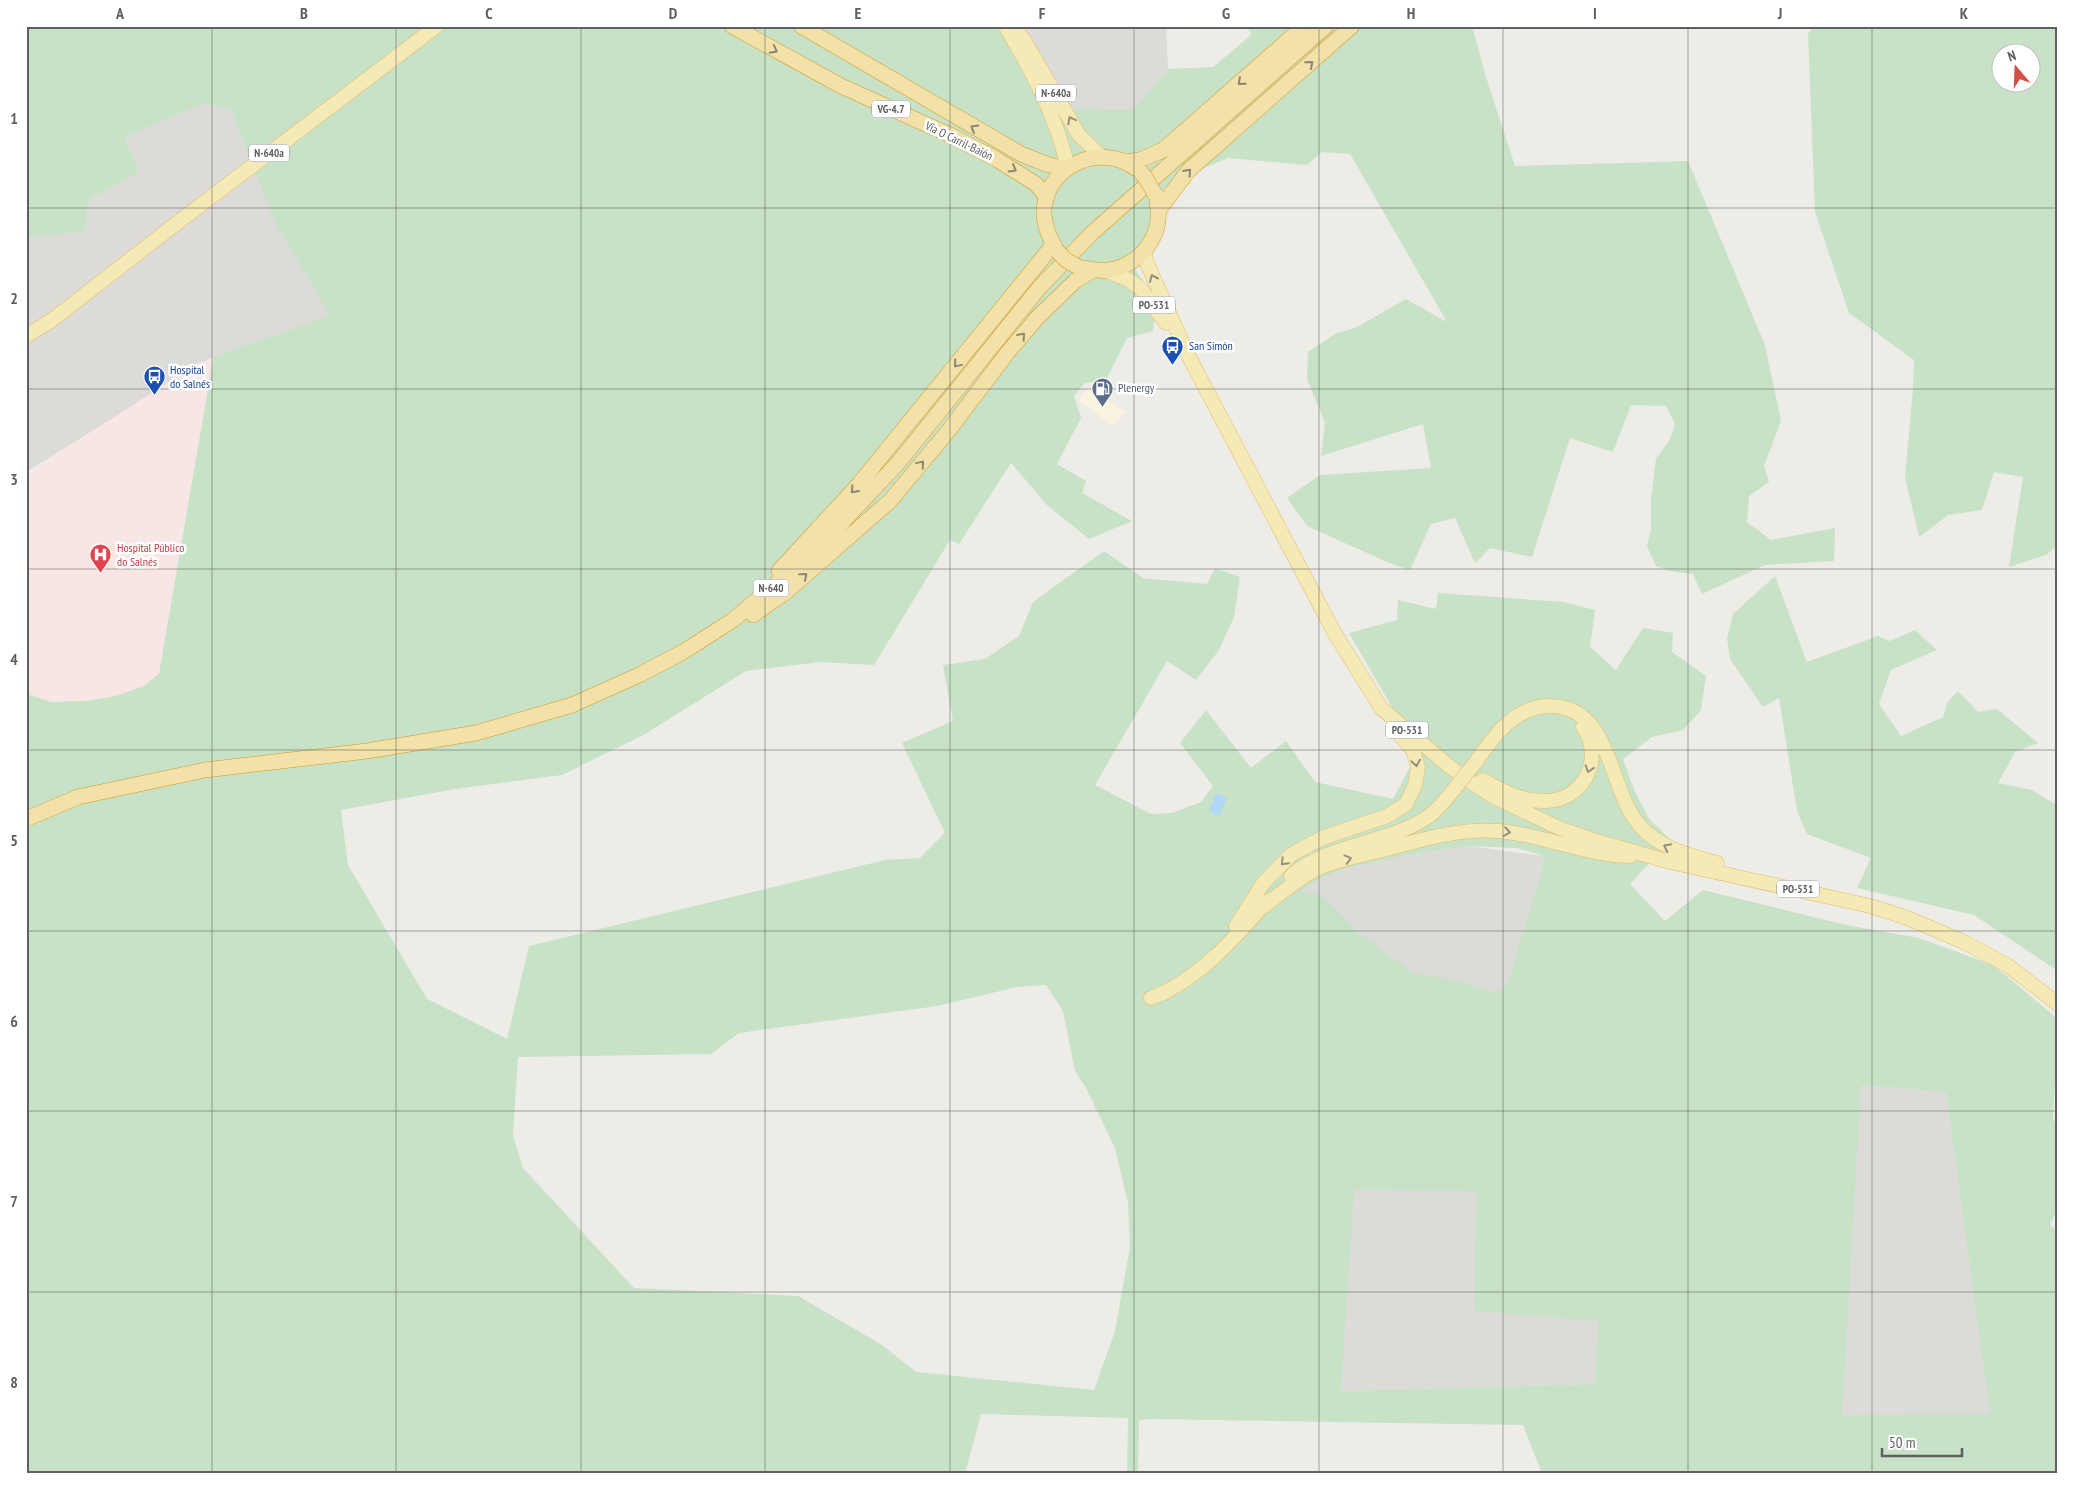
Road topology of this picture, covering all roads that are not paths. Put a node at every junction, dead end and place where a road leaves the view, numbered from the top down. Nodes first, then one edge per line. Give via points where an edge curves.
1 (437, 26) edge
2 (732, 26) edge
3 (801, 26) edge
4 (1005, 26) edge
5 (1013, 26) edge
6 (1304, 26) edge
7 (1326, 26) edge
8 (1352, 26) edge
9 (1102, 157) junction
10 (1133, 166) junction
11 (1067, 168) junction
12 (1047, 196) junction
13 (1159, 210) junction
14 (1055, 248) junction
15 (1145, 250) junction
16 (1100, 270) junction
17 (101, 281) junction
18 (26, 328) edge
19 (26, 336) edge
20 (1188, 355) junction
21 (733, 620) junction
22 (1382, 708) junction
23 (1570, 710) junction
24 (327, 756) junction
25 (1444, 762) junction
26 (26, 819) edge
27 (1648, 856) junction
28 (1779, 885) junction
29 (1261, 908) junction
30 (1217, 955) junction
31 (1151, 998) dead end
32 (2058, 1004) edge

1 - 17 main road, N-640a
2 -> 12 highway, Vía O Carril-Baión / VG-4.7 via 841,86 996,159 1036,184
11 -> 3 highway, Vía O Carril-Baión / VG-4.7 via 1021,154
4 - 11 main road, N-640a via 1041,90 1062,140
9 -> 5 main road, N-640a via 1079,135
6 -> 10 highway via 1164,150
7 - 21 highway, N-640 via 1092,233 1040,288 898,463 819,547
13 -> 8 highway via 1189,170
9 - 10 highway
9 - 11 highway via 1078,161
10 - 13 highway, bridge via 1145,177 1155,194
11 - 12 highway
12 - 14 highway via 1045,222
13 - 15 highway via 1158,226
14 - 16 highway, bridge via 1078,267
14 -> 21 highway via 859,484
15 - 16 highway via 1129,264
20 -> 15 main road, PO-531 via 1146,261
16 - 20 main road, PO-531 via 1129,280 1140,288
24 -> 16 highway via 387,756 524,729 592,705 679,665 787,591 890,501 1038,318 1075,281
17 - 18 main road, N-640a
17 - 19 main road, N-640a
20 - 22 main road, PO-531 via 1334,632
21 - 24 highway, N-640 via 674,657 572,705 476,733
22 - 25 main road, PO-531
22 -> 30 main road via 1414,750 1418,767 1415,785 1406,804 1388,816 1322,838 1292,854 1264,882
23 -> 25 main road via 1586,732 1593,754 1586,780 1565,797 1553,801 1522,798
28 -> 23 main road via 1746,870 1670,849 1651,836 1628,808 1594,729 1586,718
23 - 29 main road, bridge via 1539,706 1510,720 1495,734 1434,811 1399,831 1311,861 1287,879
24 - 26 highway, N-640 via 205,770 78,797
25 - 27 main road, PO-531 via 1496,798 1559,828
27 - 28 main road, PO-531
29 -> 27 main road via 1323,866 1440,835 1499,831 1611,856
28 - 32 main road, PO-531 via 1870,906 1955,938 2006,965
29 - 30 main road
30 - 31 main road via 1189,977

